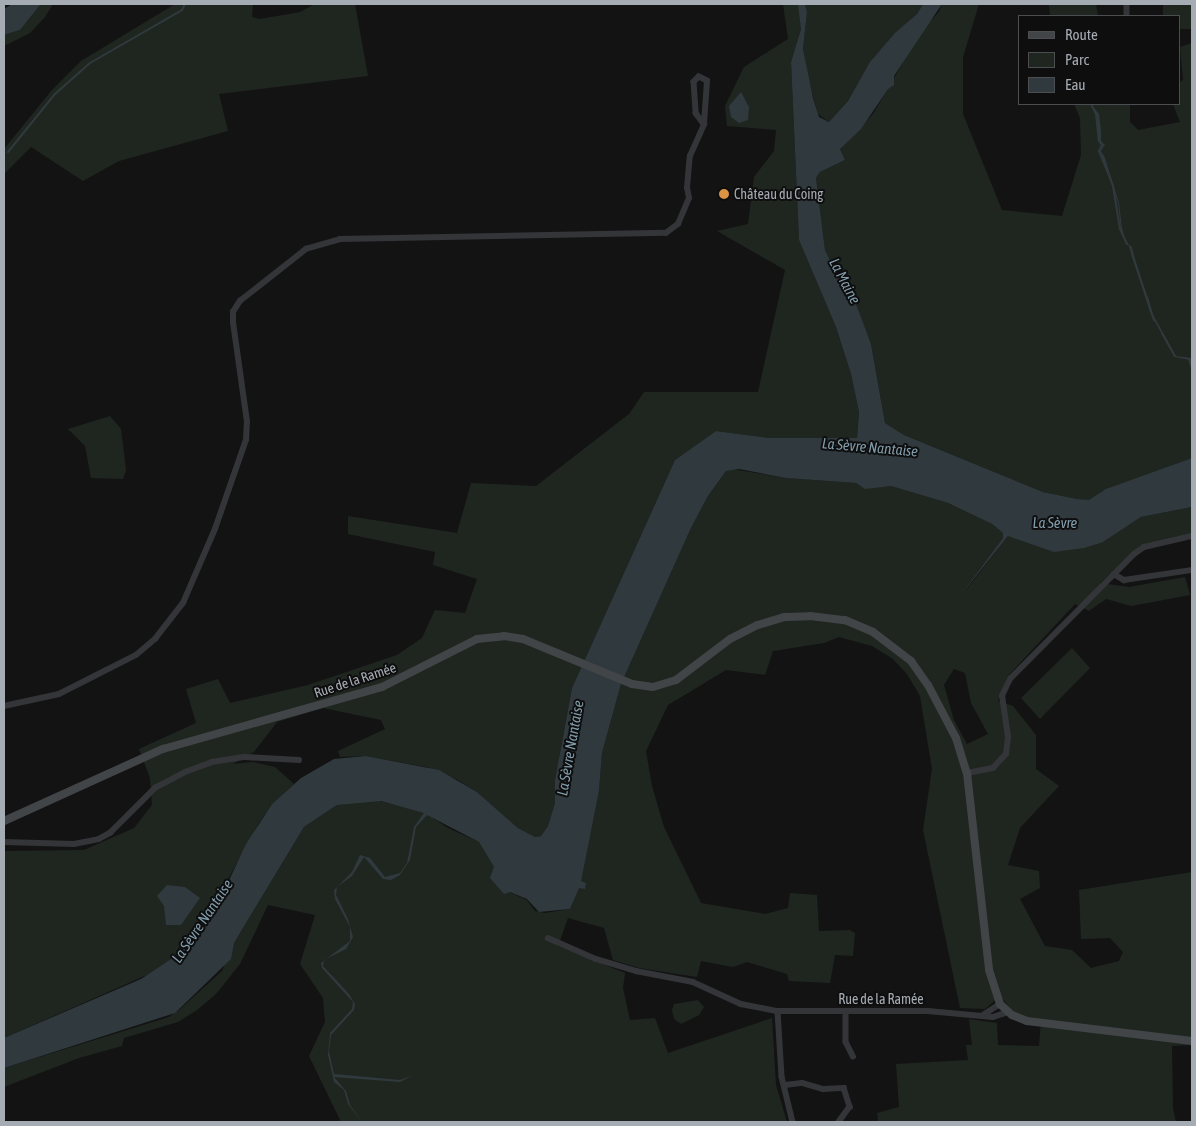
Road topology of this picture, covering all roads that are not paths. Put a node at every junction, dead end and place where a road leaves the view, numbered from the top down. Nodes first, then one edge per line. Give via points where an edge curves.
1 (704, 124) junction
2 (1192, 536) edge
3 (1192, 570) edge
4 (1114, 574) junction
5 (4, 706) edge
6 (299, 760) dead end
7 (966, 773) junction
8 (4, 821) edge
9 (4, 842) edge
10 (548, 938) dead end
11 (1000, 1004) junction
12 (778, 1011) junction
13 (846, 1011) junction
14 (1008, 1012) junction
15 (983, 1015) junction
16 (1192, 1041) edge
17 (853, 1056) dead end
18 (784, 1085) junction
19 (793, 1122) edge
20 (839, 1122) edge

1 - 1 street via 707,82 699,77 694,82 696,113
1 - 5 street via 690,156 686,188 689,198 684,213 678,224 666,233 340,239 306,249 255,288 233,312 247,422 246,440 215,529 183,603 155,639 136,655 59,694
2 - 4 street via 1144,547
3 - 4 street via 1124,580
4 - 7 street via 1010,679 1002,696 1008,737 1006,754 993,768
6 - 9 street via 245,757 212,762 185,772 155,788 110,834 99,839 74,844
7 - 8 main road, Rue de la Ramée via 956,738 917,669 881,637 845,620 810,616 772,621 730,639 670,683 653,687 632,684 523,639 504,636 477,639 382,687 137,759
7 - 11 main road, Rue de la Ramée via 990,970
10 - 12 street, Rue de la Ramée via 636,972 693,982 741,1004
11 - 14 main road
11 - 15 street
12 - 13 street, Rue de la Ramée
12 - 18 street
13 - 15 street, Rue de la Ramée
13 - 17 street via 846,1042
14 - 15 street, Rue de la Ramée via 993,1017
14 - 16 main road via 1046,1025
18 - 19 street
18 - 20 street via 802,1083 823,1089 844,1088 850,1107

